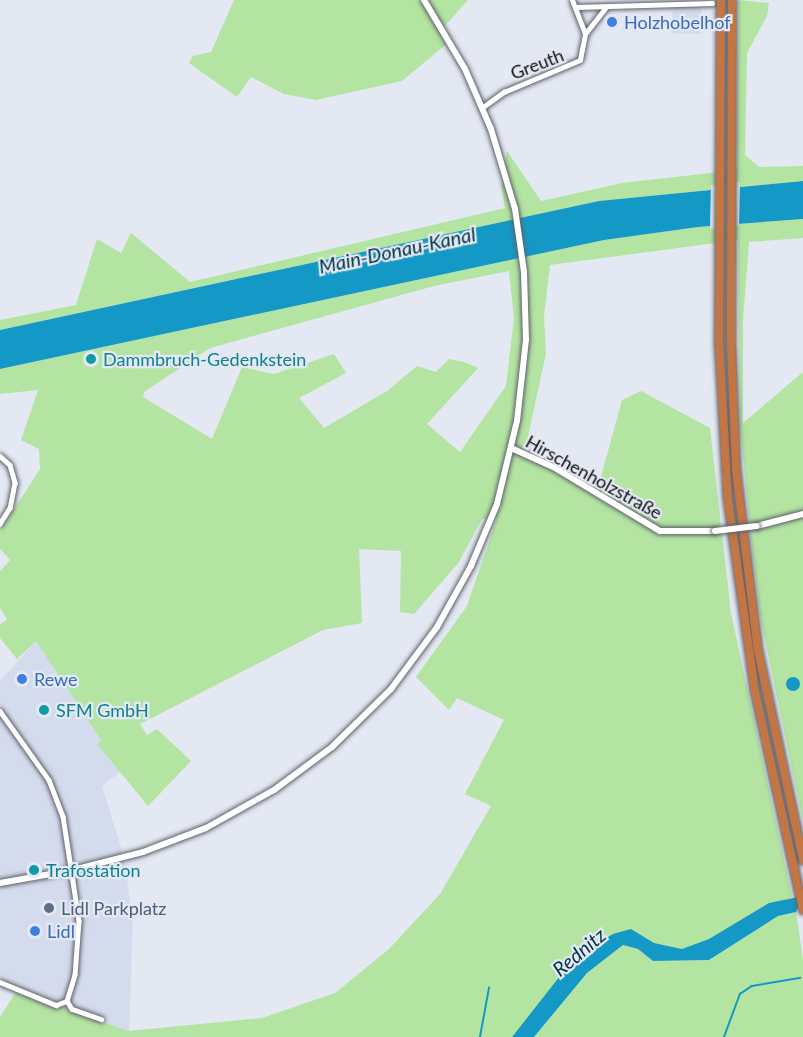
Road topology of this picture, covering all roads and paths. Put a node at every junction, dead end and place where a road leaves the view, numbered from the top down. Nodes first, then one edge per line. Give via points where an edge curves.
1 (424, 0) edge
2 (572, 0) edge
3 (732, 2) edge
4 (718, 3) edge
5 (606, 6) junction
6 (576, 7) junction
7 (585, 34) junction
8 (483, 107) junction
9 (512, 448) junction
10 (0, 456) edge
11 (803, 514) edge
12 (0, 524) edge
13 (0, 711) edge
14 (803, 860) edge
15 (73, 870) junction
16 (0, 883) edge
17 (803, 910) edge
18 (0, 982) edge
19 (67, 1001) junction
20 (101, 1019) dead end

1 - 8 main road
2 - 6 street
3 - 14 highway via 732,386 741,520 766,691
4 - 5 street
4 - 17 highway via 722,420 732,541 755,691
5 - 6 street
5 - 7 street, Greuth
6 - 7 street
7 - 8 street, Greuth via 580,60 504,92
8 - 9 main road via 514,204 524,272 524,366
9 - 11 main road, Hirschenholzstraße, bridge via 555,468 660,531 715,531
9 - 15 main road via 488,527 459,590 420,652 360,722 293,778 223,820 143,852
10 - 12 street via 10,465 15,483 10,508
13 - 15 street via 49,780 63,816
15 - 16 main road
15 - 19 street via 79,921 75,975
18 - 19 street via 56,1005
19 - 20 street via 72,1009

